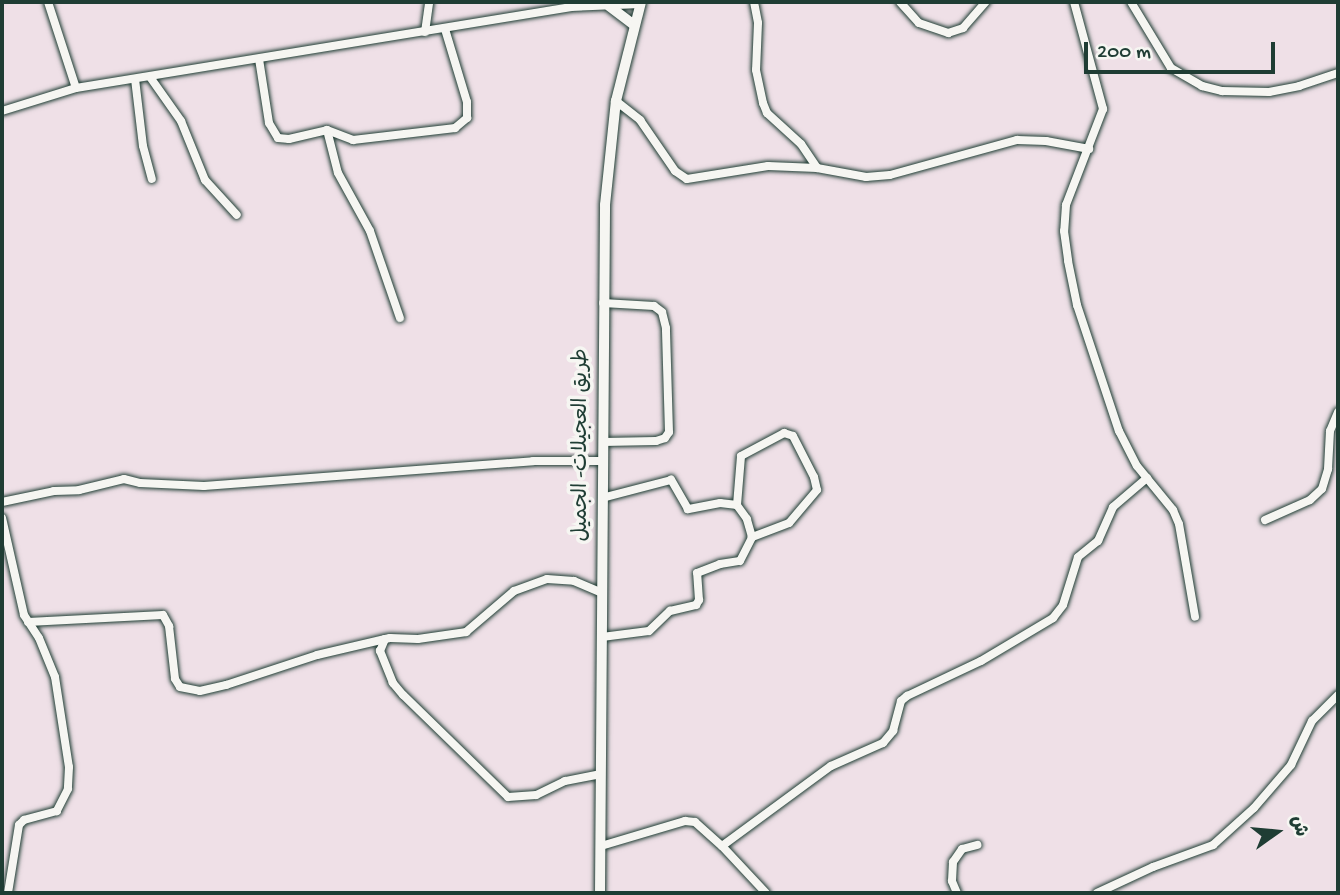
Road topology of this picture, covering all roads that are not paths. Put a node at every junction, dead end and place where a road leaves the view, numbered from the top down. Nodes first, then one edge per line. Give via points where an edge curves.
1 (48, 2) edge
2 (429, 2) edge
3 (587, 2) edge
4 (754, 2) edge
5 (900, 2) edge
6 (986, 2) edge
7 (1074, 2) edge
8 (1131, 2) edge
9 (640, 3) edge
10 (609, 6) junction
11 (571, 7) junction
12 (634, 25) junction
13 (444, 29) junction
14 (425, 32) junction
15 (259, 59) junction
16 (1338, 73) edge
17 (150, 77) junction
18 (135, 79) junction
19 (76, 88) junction
20 (616, 101) junction
21 (2, 111) edge
22 (327, 130) junction
23 (1089, 149) junction
24 (817, 168) junction
25 (152, 179) dead end
26 (237, 215) dead end
27 (603, 303) junction
28 (400, 318) dead end
29 (1338, 412) edge
30 (603, 442) junction
31 (603, 461) junction
32 (1147, 478) junction
33 (603, 498) junction
34 (2, 502) edge
35 (737, 505) junction
36 (2, 518) edge
37 (1265, 520) dead end
38 (752, 537) junction
39 (602, 593) junction
40 (1195, 617) dead end
41 (28, 622) junction
42 (602, 637) junction
43 (385, 639) junction
44 (1338, 695) edge
45 (601, 774) junction
46 (976, 845) dead end
47 (601, 846) junction
48 (722, 846) junction
49 (8, 893) edge
50 (600, 893) edge
51 (766, 893) edge
52 (957, 893) edge
53 (1097, 893) edge

1 - 19 street
2 - 14 street
3 - 11 street
4 - 24 street via 756,70 763,103
5 - 6 street via 919,23 948,33 963,28
7 - 23 street via 1103,109
8 - 16 street via 1171,68 1202,86 1269,92
9 - 10 street
9 - 12 main road, طريق العجيلات- الجميل
10 - 11 street
10 - 12 main road
11 - 13 street
12 - 20 main road, طريق العجيلات- الجميل
13 - 14 street
13 - 22 street via 467,102 465,123 361,139
14 - 15 street
15 - 17 street
15 - 22 street via 274,134 289,139
17 - 18 street
17 - 26 street via 180,121 205,180
18 - 19 street
18 - 25 street
19 - 21 street
20 - 24 street via 640,120 675,171 687,179 768,166
20 - 27 main road, طريق العجيلات- الجميل via 606,184
22 - 28 street via 338,173 370,231
23 - 24 street via 1031,139 890,175 866,177
23 - 32 street via 1064,213 1068,261 1109,407
27 - 30 main road, طريق العجيلات- الجميل
27 - 30 street via 654,306 662,312 669,432 656,441
29 - 37 street via 1330,431 1322,489 1310,500
30 - 31 main road, طريق العجيلات- الجميل
31 - 33 main road, طريق العجيلات- الجميل
31 - 34 street via 507,463 204,486 124,478
32 - 40 street via 1179,524
32 - 48 street via 1113,507 1098,541 1077,557 1063,605 1054,618 981,661 907,695 893,731 883,743 831,766
33 - 35 street via 669,480 688,509
33 - 39 main road, طريق العجيلات- الجميل
35 - 38 street
35 - 38 street via 741,457 784,433 793,436 817,490 789,523
36 - 41 street via 16,589
38 - 42 street via 740,561 697,573 696,605 670,611 649,631
39 - 42 main road, طريق العجيلات- الجميل
39 - 43 street via 574,581 547,579 514,591 466,632
41 - 43 street via 163,615 169,626 175,679 180,687 200,691
41 - 49 street via 46,655 62,704 68,789 57,811 19,825
42 - 45 main road, طريق العجيلات- الجميل
43 - 45 street via 380,658 393,683 508,797 536,795 565,781
44 - 53 street via 1312,721 1291,765 1254,808 1213,845
45 - 47 main road, طريق العجيلات- الجميل
46 - 52 street via 962,849 953,862
47 - 48 street via 685,821 695,822
47 - 50 main road, طريق العجيلات- الجميل
48 - 51 street

